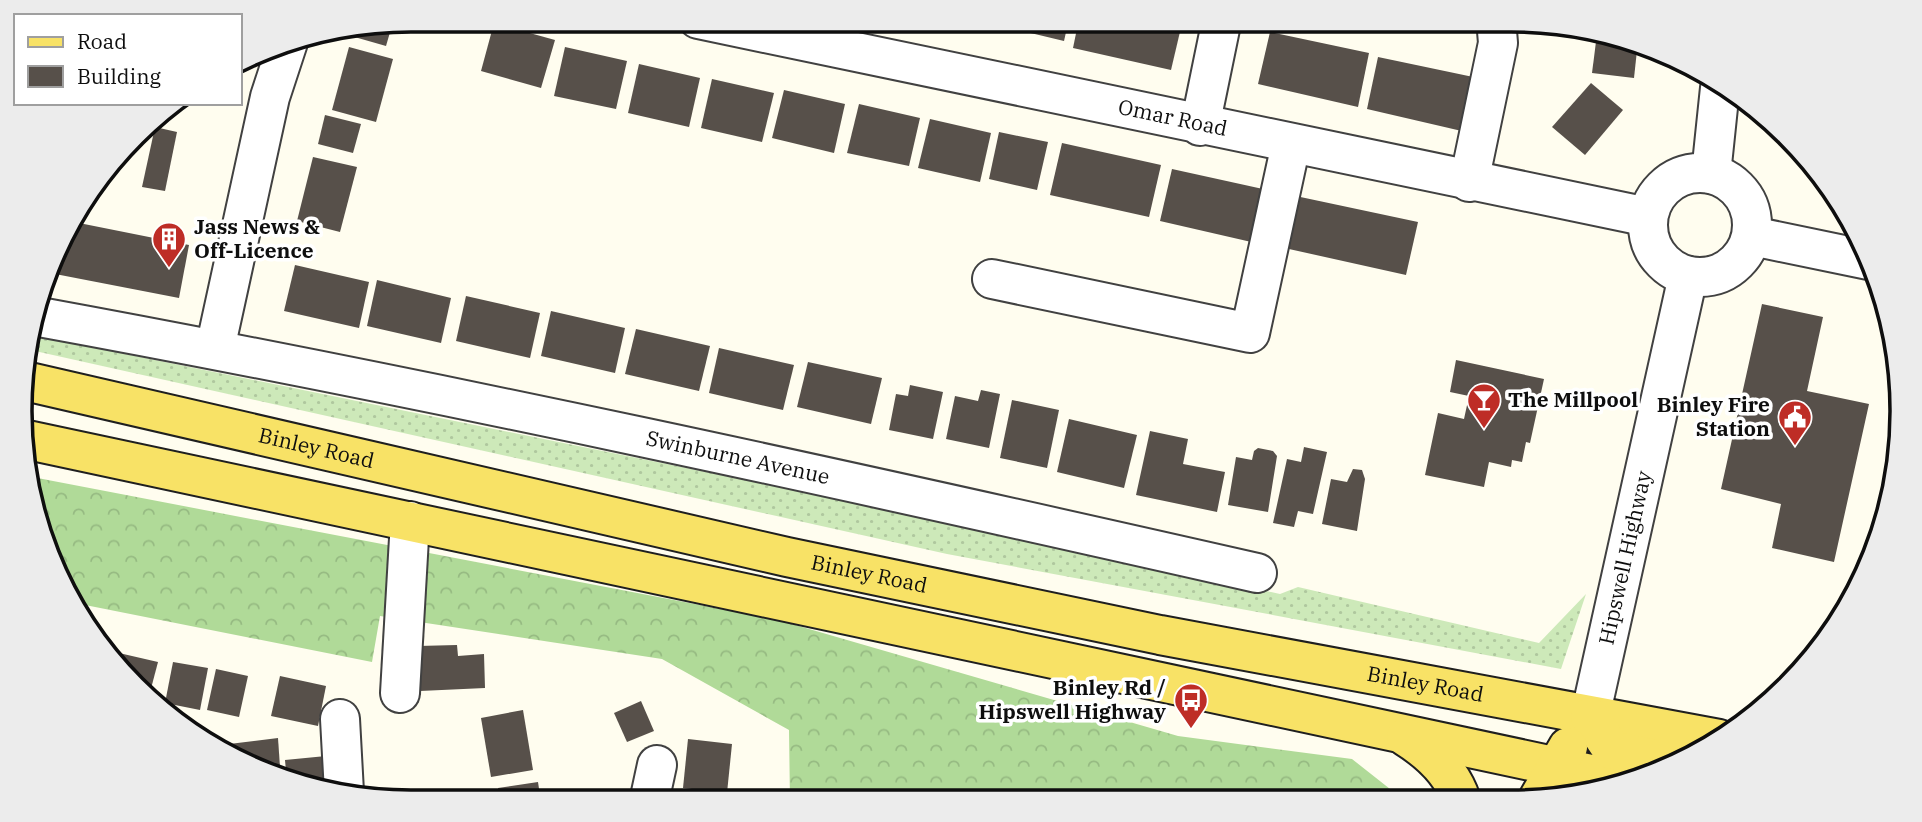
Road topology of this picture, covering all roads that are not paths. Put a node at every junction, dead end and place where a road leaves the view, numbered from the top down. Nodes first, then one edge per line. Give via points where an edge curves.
1 (759, 32) edge
2 (1219, 32) edge
3 (1497, 32) edge
4 (284, 54) edge
5 (1719, 93) edge
6 (1200, 126) junction
7 (1291, 144) junction
8 (1711, 174) junction
9 (1469, 182) junction
10 (1648, 217) junction
11 (1752, 236) junction
12 (1858, 258) edge
13 (1688, 276) junction
14 (992, 279) dead end
15 (43, 318) edge
16 (215, 349) junction
17 (32, 383) edge
18 (33, 441) edge
19 (410, 521) junction
20 (1258, 573) dead end
21 (400, 693) dead end
22 (1593, 705) junction
23 (340, 719) dead end
24 (1401, 733) junction
25 (1708, 736) edge
26 (1660, 760) edge
27 (657, 765) dead end
28 (1587, 778) edge
29 (344, 784) edge
30 (1569, 786) edge
31 (652, 790) edge
32 (1458, 790) edge

1 - 6 street, Omar Road
2 - 6 street
3 - 9 street
4 - 16 street via 270,97
5 - 8 street
6 - 7 street, Omar Road
7 - 9 street, Omar Road
7 - 14 street via 1250,333
8 - 10 street via 1687,174 1671,182 1654,200
8 - 11 street via 1731,183 1745,198 1752,213
9 - 10 street, Omar Road
10 - 13 street via 1656,254 1675,272
11 - 12 street
11 - 13 street via 1743,256 1727,270 1704,278
13 - 22 street, Hipswell Highway
15 - 16 street, Swinburne Avenue
16 - 20 street, Swinburne Avenue via 827,476
17 - 22 main road, Binley Road via 787,556 1244,651
18 - 19 main road
19 - 21 street
19 - 24 main road
22 - 25 main road, Binley Road
22 - 26 main road via 1612,750
22 - 28 main road
23 - 29 street
24 - 28 main road
24 - 32 main road via 1438,761
27 - 31 street
28 - 30 main road

